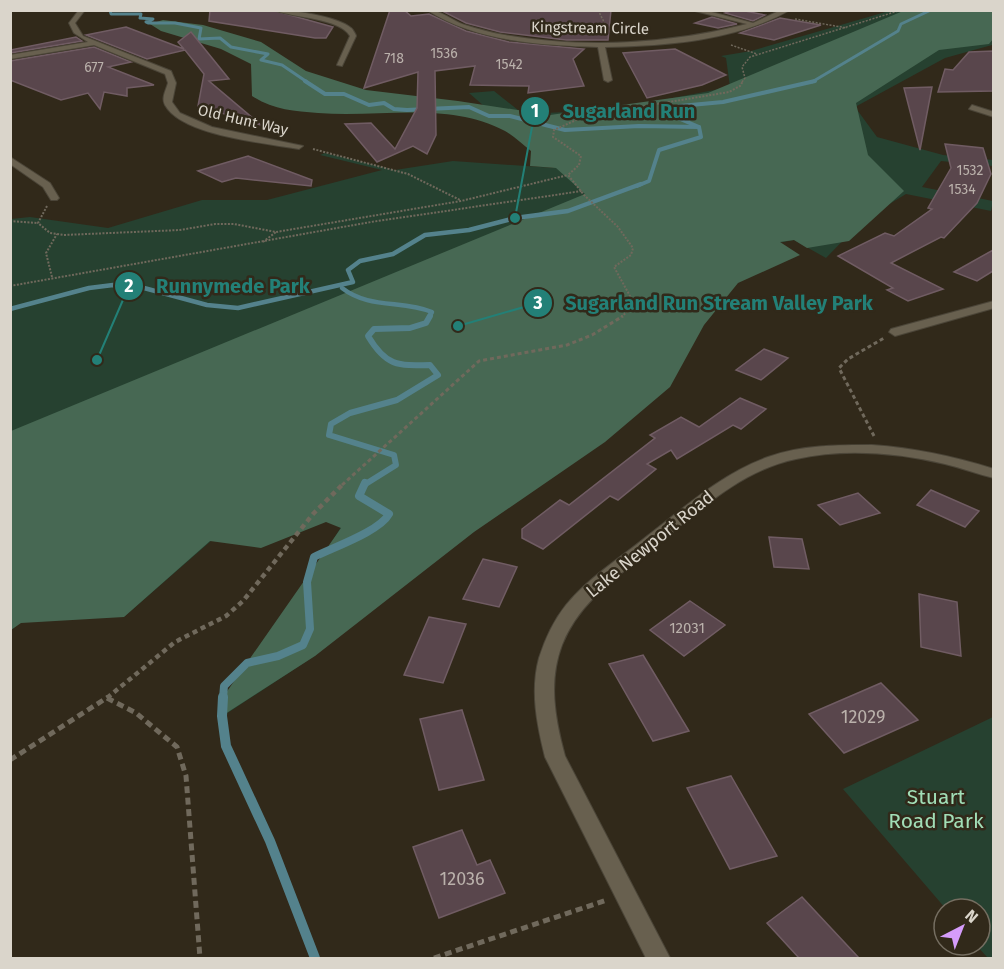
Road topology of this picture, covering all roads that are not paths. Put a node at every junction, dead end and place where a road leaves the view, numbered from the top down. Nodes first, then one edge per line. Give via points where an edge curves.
1 (82, 10) edge
2 (277, 10) edge
3 (430, 10) edge
4 (694, 10) edge
5 (787, 10) edge
6 (752, 24) junction
7 (94, 43) junction
8 (601, 45) junction
9 (10, 57) edge
10 (340, 65) dead end
11 (608, 80) dead end
12 (972, 107) dead end
13 (993, 115) edge
14 (299, 146) road end
15 (10, 160) edge
16 (28, 172) junction
17 (10, 177) edge
18 (54, 198) road end
19 (992, 305) edge
20 (895, 332) road end
21 (993, 474) edge
22 (658, 958) edge

1 - 7 street, Old Hunt Way via 74,18 73,27 81,37
2 - 10 street via 349,29 353,36
3 - 8 street, Kingstream Circle via 456,25 495,35
4 - 6 street
5 - 6 street, Kingstream Circle
6 - 8 street, Kingstream Circle via 692,39
7 - 9 street
7 - 14 street, Old Hunt Way via 168,73 172,83 168,103 178,115 216,130
8 - 11 street
12 - 13 street
15 - 16 street
16 - 17 street
16 - 18 street via 47,185
19 - 20 street
21 - 22 street, Lake Newport Road via 938,458 881,450 795,454 742,473 597,584 559,630 548,659 544,690 546,724 555,757

